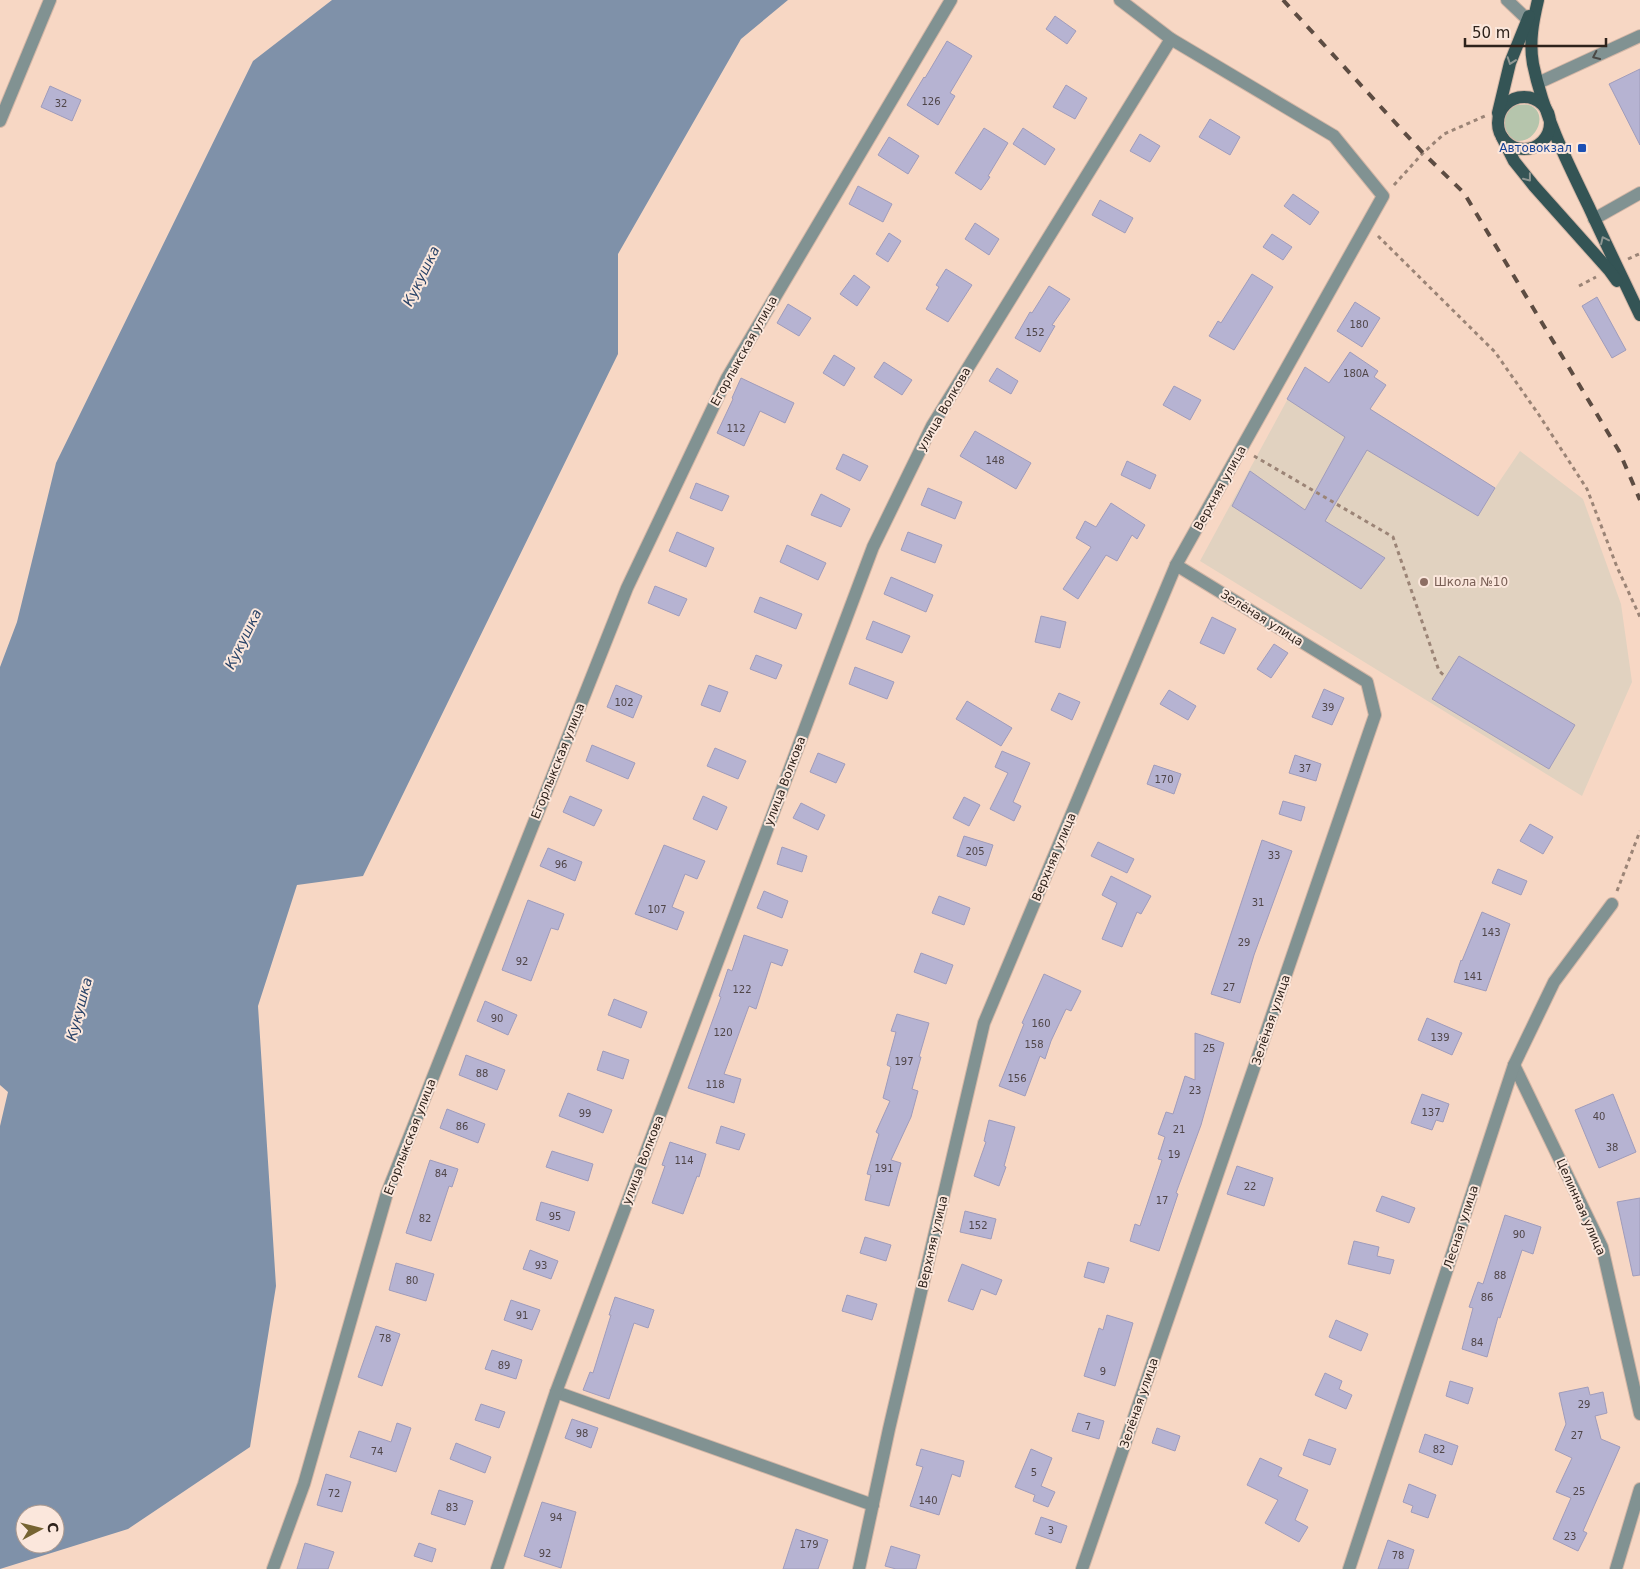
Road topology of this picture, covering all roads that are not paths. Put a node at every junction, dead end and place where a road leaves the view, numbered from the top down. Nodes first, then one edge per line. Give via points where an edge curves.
1 (50, 0) edge
2 (951, 0) edge
3 (1120, 0) edge
4 (1506, 0) edge
5 (1537, 0) edge
6 (1528, 20) junction
7 (1640, 36) edge
8 (1171, 39) junction
9 (1538, 83) junction
10 (1547, 110) junction
11 (1498, 117) junction
12 (0, 121) edge
13 (1502, 137) junction
14 (1640, 193) edge
15 (1594, 219) junction
16 (1640, 316) edge
17 (1176, 565) junction
18 (1612, 904) road end
19 (1514, 1065) junction
20 (556, 1392) junction
21 (1640, 1414) edge
22 (1640, 1490) edge
23 (873, 1505) junction
24 (273, 1569) edge
25 (497, 1569) edge
26 (859, 1569) edge
27 (1082, 1569) edge
28 (1349, 1569) edge
29 (1616, 1569) edge

1 - 12 street
2 - 24 street, Егорлыкская улица via 727,378 627,588 387,1193 304,1484
3 - 8 street
4 - 6 street
5 - 6 main road
5 - 9 main road via 1531,40
6 -> 11 main road via 1510,62
7 -> 9 street
8 - 17 street, Верхняя улица via 1334,136 1383,196
8 - 20 street, улица Волкова via 932,426 873,547
9 - 10 main road
10 - 11 main road via 1535,99 1518,98 1510,101
10 - 13 main road via 1550,128 1547,136 1533,148 1516,148
10 - 15 main road
11 - 13 main road
13 -> 16 main road via 1514,161 1609,270
14 - 15 street
16 -> 15 main road
17 - 23 street, Верхняя улица via 984,1023
17 - 27 street, Зелёная улица via 1367,682 1375,715
18 - 19 street, Лесная улица via 1554,982
19 - 21 street, Целинная улица via 1602,1247
19 - 28 street, Лесная улица
20 - 23 street
20 - 25 street, улица Волкова
22 - 29 street
23 - 26 street, Верхняя улица

